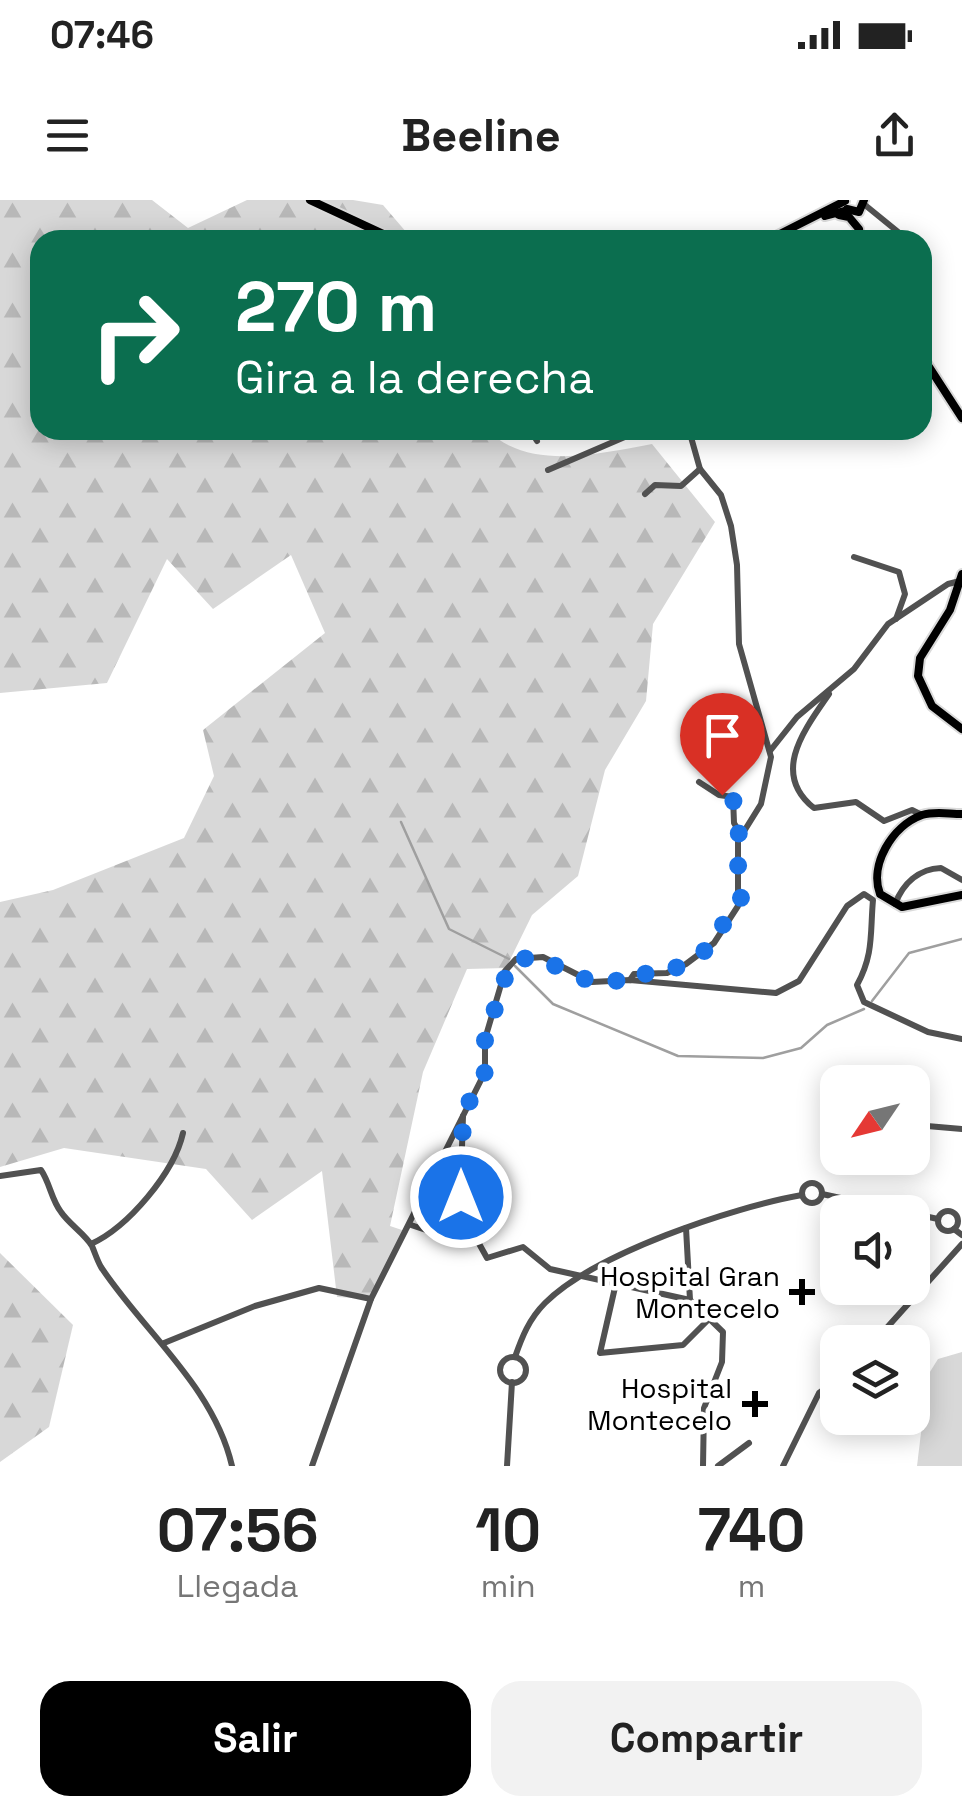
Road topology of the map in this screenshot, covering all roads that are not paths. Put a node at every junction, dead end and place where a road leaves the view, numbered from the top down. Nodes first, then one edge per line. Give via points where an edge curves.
1 (310, 200) edge
2 (857, 205) edge
3 (834, 214) junction
4 (811, 220) junction
5 (374, 230) edge
6 (790, 230) edge
7 (858, 230) edge
8 (860, 230) edge
9 (893, 230) edge
10 (932, 372) edge
11 (962, 418) edge
12 (618, 440) edge
13 (692, 440) edge
14 (548, 470) dead end
15 (700, 470) junction
16 (645, 494) dead end
17 (854, 557) dead end
18 (961, 578) edge
19 (896, 619) junction
20 (831, 690) junction
21 (962, 728) edge
22 (770, 752) junction
23 (699, 782) dead end
24 (962, 814) edge
25 (922, 815) junction
26 (740, 834) junction
27 (962, 880) edge
28 (962, 895) edge
29 (894, 905) junction
30 (630, 980) junction
31 (962, 1040) edge
32 (463, 1114) junction
33 (930, 1126) edge
34 (962, 1129) edge
35 (184, 1133) dead end
36 (0, 1176) edge
37 (802, 1194) junction
38 (822, 1194) junction
39 (960, 1216) edge
40 (938, 1219) junction
41 (466, 1222) junction
42 (411, 1225) junction
43 (686, 1228) junction
44 (954, 1229) junction
45 (962, 1235) edge
46 (91, 1244) junction
47 (962, 1244) edge
48 (583, 1276) junction
49 (616, 1283) junction
50 (371, 1299) junction
51 (690, 1300) junction
52 (710, 1318) junction
53 (889, 1325) edge
54 (164, 1344) junction
55 (515, 1357) junction
56 (512, 1382) junction
57 (820, 1392) edge
58 (748, 1443) dead end
59 (232, 1466) edge
60 (312, 1466) edge
61 (506, 1466) edge
62 (703, 1466) edge
63 (718, 1466) edge
64 (783, 1466) edge

1 - 5 main road
2 - 3 main road
2 - 4 main road
2 - 8 main road
2 - 9 street
3 - 4 main road
3 - 7 main road
4 - 6 main road
10 - 11 main road
12 - 14 street
13 - 15 street
15 - 16 street via 681,486 656,484
15 - 22 street via 721,495 731,526 738,644
17 - 19 street via 899,572 905,594
18 - 19 street
18 - 21 main road via 920,658 918,676 932,706
19 - 20 street
20 - 22 street via 797,717
20 - 25 street via 803,728 795,789 814,808 856,802 884,821 912,810
22 - 26 street via 760,804
23 - 26 street via 733,797
24 - 25 main road
25 - 29 main road via 900,831 877,866 878,888
26 - 30 street via 735,867 741,898 720,935 675,970
27 - 29 street via 940,868 925,870
28 - 29 main road via 910,908
30 - 31 street via 784,990 805,974 847,906 864,894 873,900 874,938 857,984 864,1002
30 - 32 street via 592,982 543,958 516,959 505,971 485,1039 485,1072
32 - 41 street via 460,1208
32 - 42 street
33 - 34 street
35 - 46 street via 162,1178 106,1237
36 - 46 street via 41,1170 59,1210
37 - 38 street via 810,1204
37 - 38 street via 811,1183
37 - 43 street
38 - 40 street
39 - 40 street via 946,1210
39 - 44 street
40 - 44 street via 944,1230
41 - 42 street via 440,1235
41 - 48 street via 487,1258 523,1247 550,1269
42 - 50 street
43 - 48 street
43 - 51 street
44 - 45 street
46 - 54 street via 136,1317
47 - 53 street
48 - 49 street
48 - 55 street via 543,1305
49 - 51 street
49 - 52 street via 600,1353 683,1345
50 - 54 street via 319,1288
50 - 60 street
51 - 52 street
52 - 62 street via 722,1332 723,1354 706,1395
54 - 59 street via 215,1419
55 - 56 street via 525,1374
55 - 56 street via 500,1368
56 - 61 street
57 - 64 street
58 - 63 street

